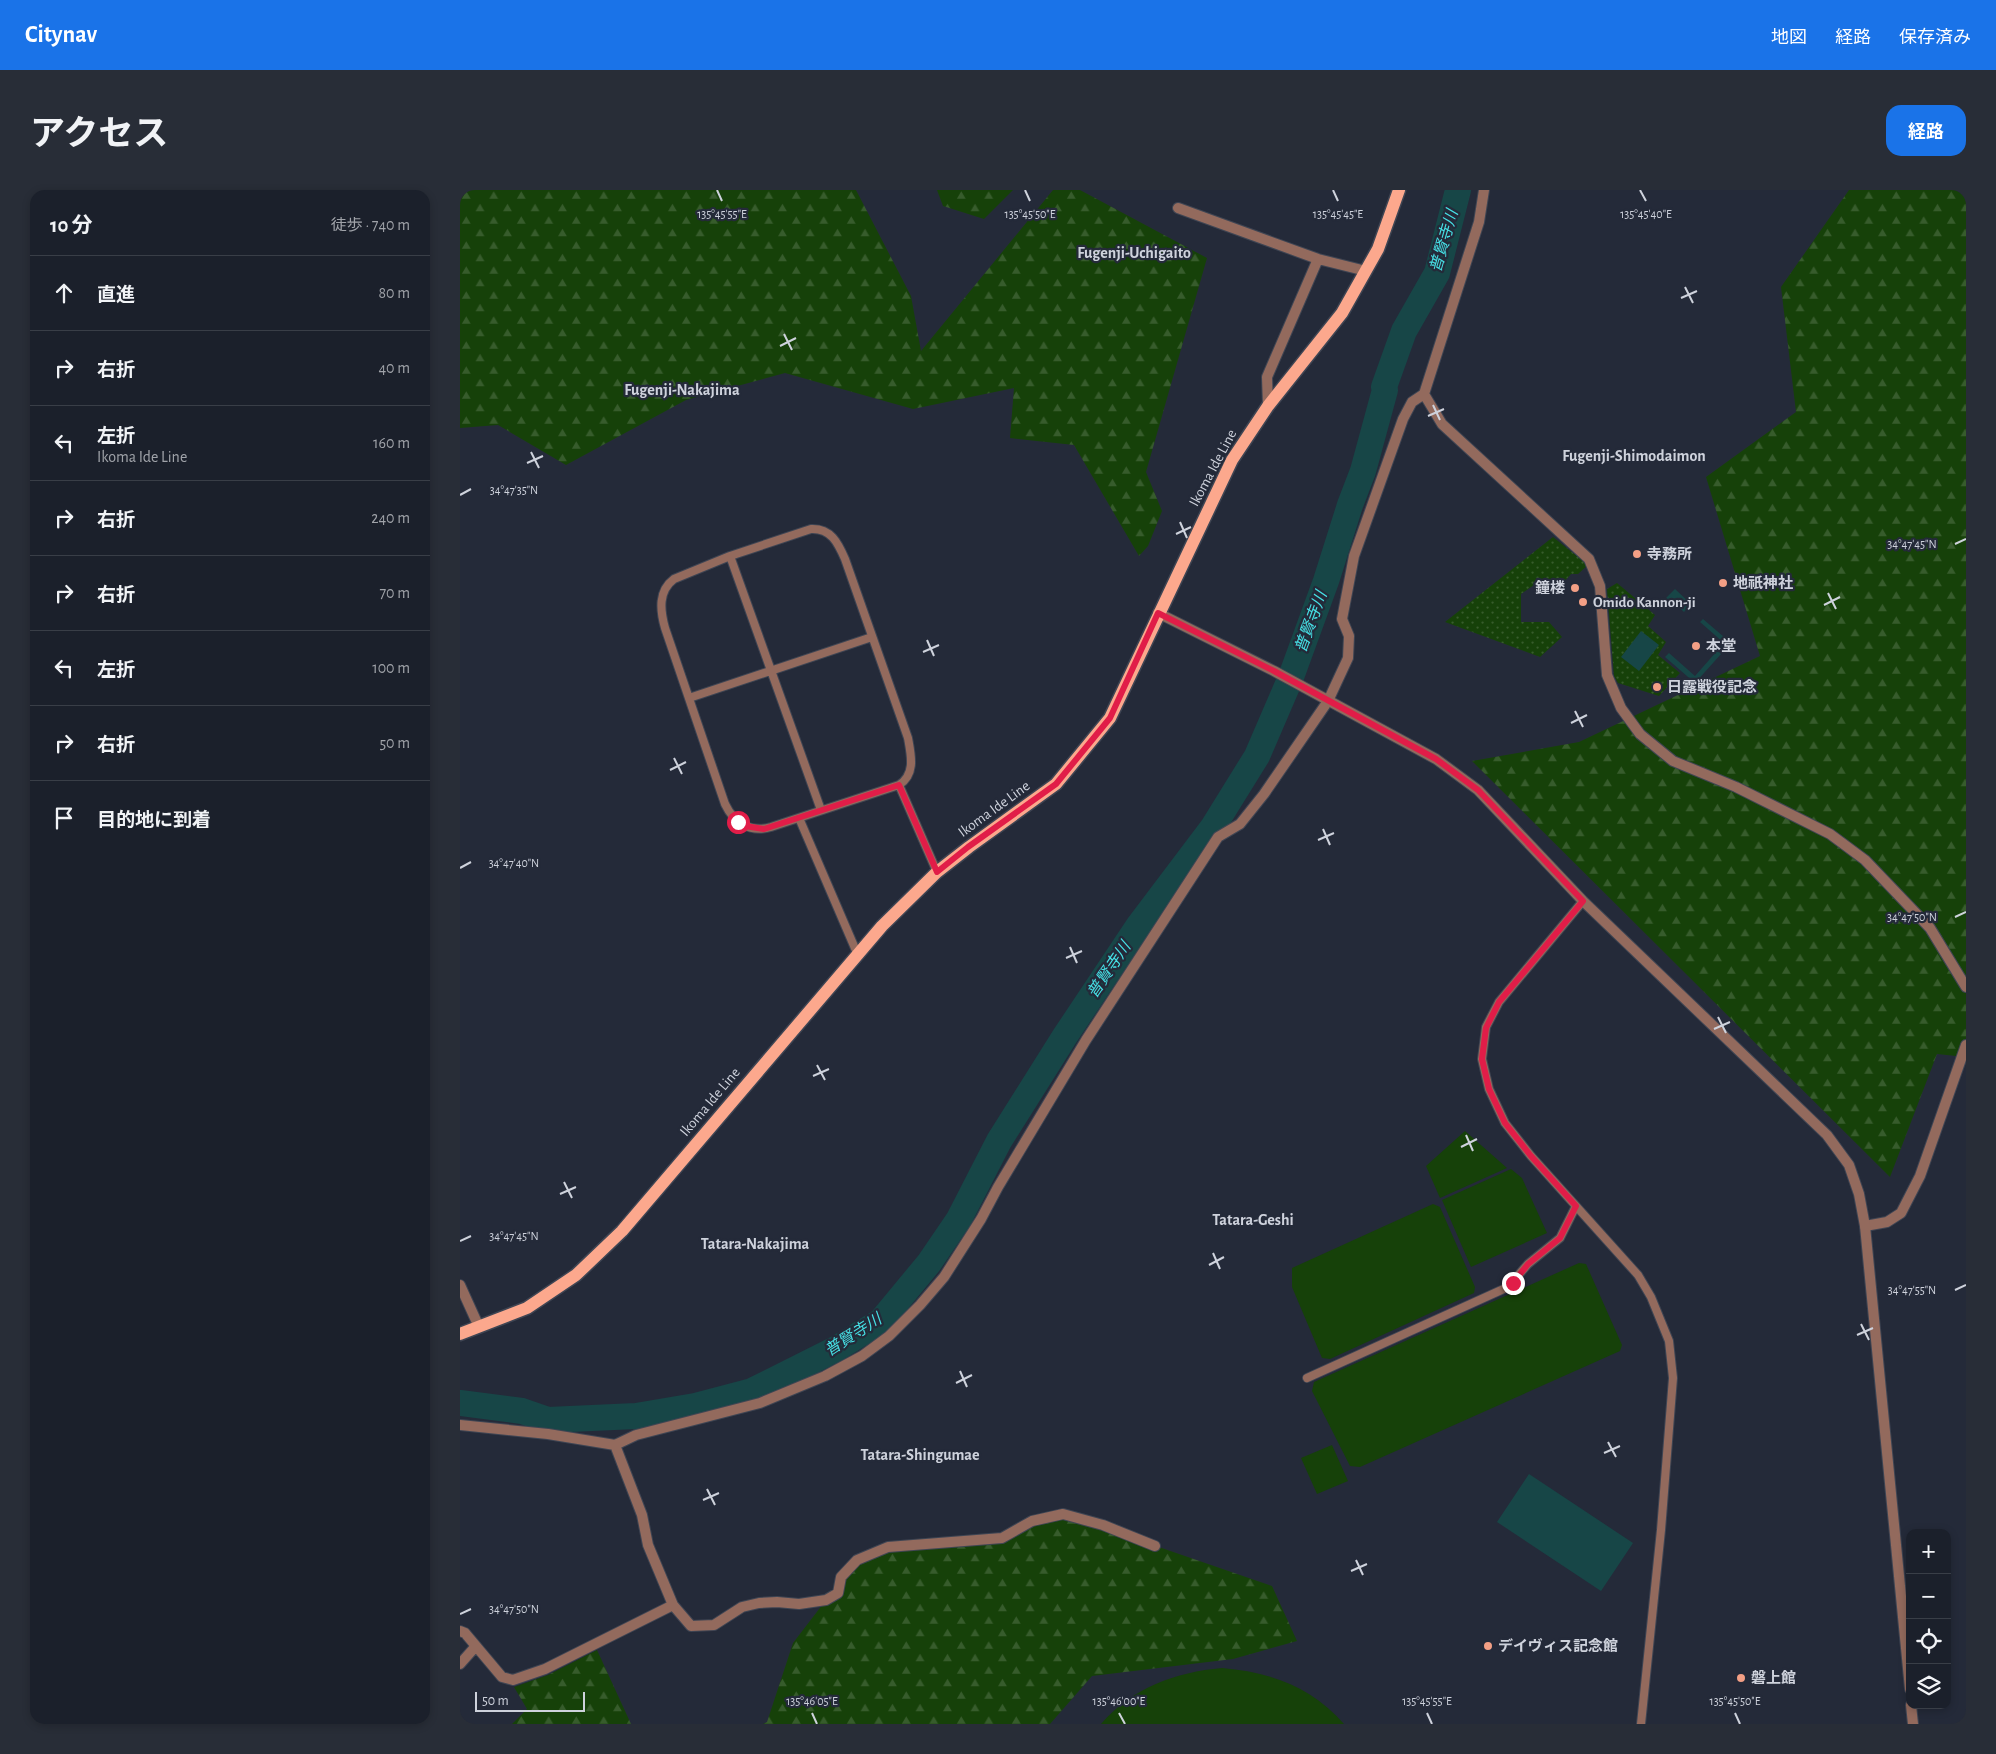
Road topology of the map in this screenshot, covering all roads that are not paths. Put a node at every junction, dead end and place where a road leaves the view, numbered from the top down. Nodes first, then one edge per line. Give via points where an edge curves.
1 (1399, 190) edge
2 (1484, 190) edge
3 (1178, 208) dead end
4 (1318, 259) junction
5 (1366, 271) junction
6 (1424, 394) junction
7 (1268, 406) junction
8 (730, 556) junction
9 (1158, 613) junction
10 (872, 637) junction
11 (771, 672) junction
12 (689, 698) junction
13 (1328, 701) junction
14 (899, 785) junction
15 (820, 810) junction
16 (799, 818) junction
17 (937, 872) junction
18 (1583, 901) junction
19 (857, 953) junction
20 (1966, 987) edge
21 (1966, 1045) edge
22 (1576, 1206) junction
23 (1865, 1226) junction
24 (460, 1285) edge
25 (479, 1327) junction
26 (460, 1334) edge
27 (1307, 1378) dead end
28 (460, 1425) edge
29 (615, 1445) junction
30 (1155, 1546) dead end
31 (673, 1606) junction
32 (460, 1631) edge
33 (476, 1646) junction
34 (460, 1664) edge
35 (1908, 1664) edge
36 (1911, 1709) edge
37 (1641, 1724) edge
38 (1913, 1724) edge

1 - 5 main road, Ikoma Ide Line via 1378,249
2 - 6 street via 1479,222
3 - 4 street
4 - 5 street
4 - 7 street via 1267,377
5 - 7 main road, Ikoma Ide Line via 1342,313
6 - 13 street via 1412,402 1403,420 1354,556 1342,619 1349,636 1348,658
6 - 20 street via 1442,424 1589,560 1600,586 1607,675 1621,708 1640,734 1673,762 1736,787 1830,834 1865,860 1930,928
7 - 9 main road, Ikoma Ide Line via 1232,460
8 - 10 lane via 811,529 829,532 845,559
8 - 11 lane
8 - 12 lane via 674,579 664,591 661,605 663,621
9 - 13 street
9 - 17 main road, Ikoma Ide Line via 1110,718 1056,784
10 - 11 lane
10 - 14 lane via 910,746 911,769
11 - 12 lane
11 - 15 lane
12 - 16 lane via 725,804 733,818 745,826 764,829
13 - 18 street via 1436,759 1478,790
13 - 29 street via 1240,824 1218,837 1086,1040 981,1219 944,1277 920,1305 862,1356 826,1376 760,1403 636,1435
14 - 15 lane
14 - 17 lane
15 - 16 lane
16 - 19 lane
17 - 19 main road, Ikoma Ide Line
18 - 22 lane via 1499,1002 1486,1028 1482,1059 1489,1089 1505,1123
18 - 23 street via 1827,1135 1849,1165 1860,1194
19 - 25 main road, Ikoma Ide Line via 622,1231 576,1275 527,1308
21 - 23 street via 1920,1176 1901,1213 1888,1222
22 - 27 lane via 1560,1238 1528,1264 1508,1287
22 - 37 lane via 1638,1275 1669,1341 1673,1378
23 - 35 street
24 - 25 street
25 - 26 main road, Ikoma Ide Line
28 - 29 street
29 - 31 street via 642,1515 648,1546
30 - 31 street via 1103,1524 1062,1514 1032,1521 1002,1538 888,1547 857,1560 841,1577 838,1593 826,1600 799,1604 759,1602 742,1607 707,1626 691,1626
31 - 33 street via 545,1669 513,1680 502,1677
32 - 33 street
33 - 34 street
36 - 38 street

